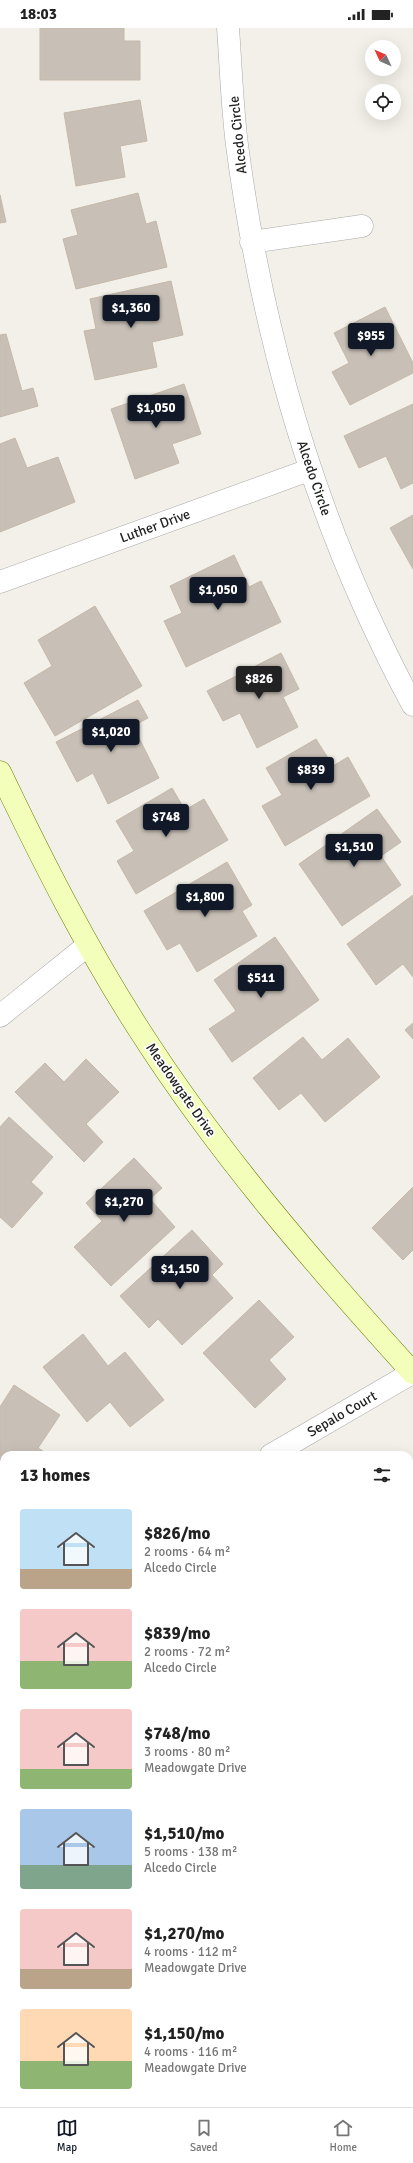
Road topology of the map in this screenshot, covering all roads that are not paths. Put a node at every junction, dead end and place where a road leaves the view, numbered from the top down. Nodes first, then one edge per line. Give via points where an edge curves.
1 (228, 28) edge
2 (362, 226) dead end
3 (251, 242) junction
4 (309, 470) junction
5 (0, 582) edge
6 (413, 703) edge
7 (0, 772) edge
8 (88, 945) junction
9 (0, 1016) edge
10 (413, 1373) edge
11 (278, 1451) edge

1 - 3 street, Alcedo Circle via 237,143
2 - 3 street
3 - 4 street, Alcedo Circle via 275,351
4 - 5 street, Luther Drive
4 - 6 street, Alcedo Circle via 340,553 384,649
7 - 8 street, Meadowgate Drive via 29,834
8 - 9 street
8 - 10 street, Meadowgate Drive via 140,1032 212,1134 316,1264
10 - 11 street, Sepalo Court

